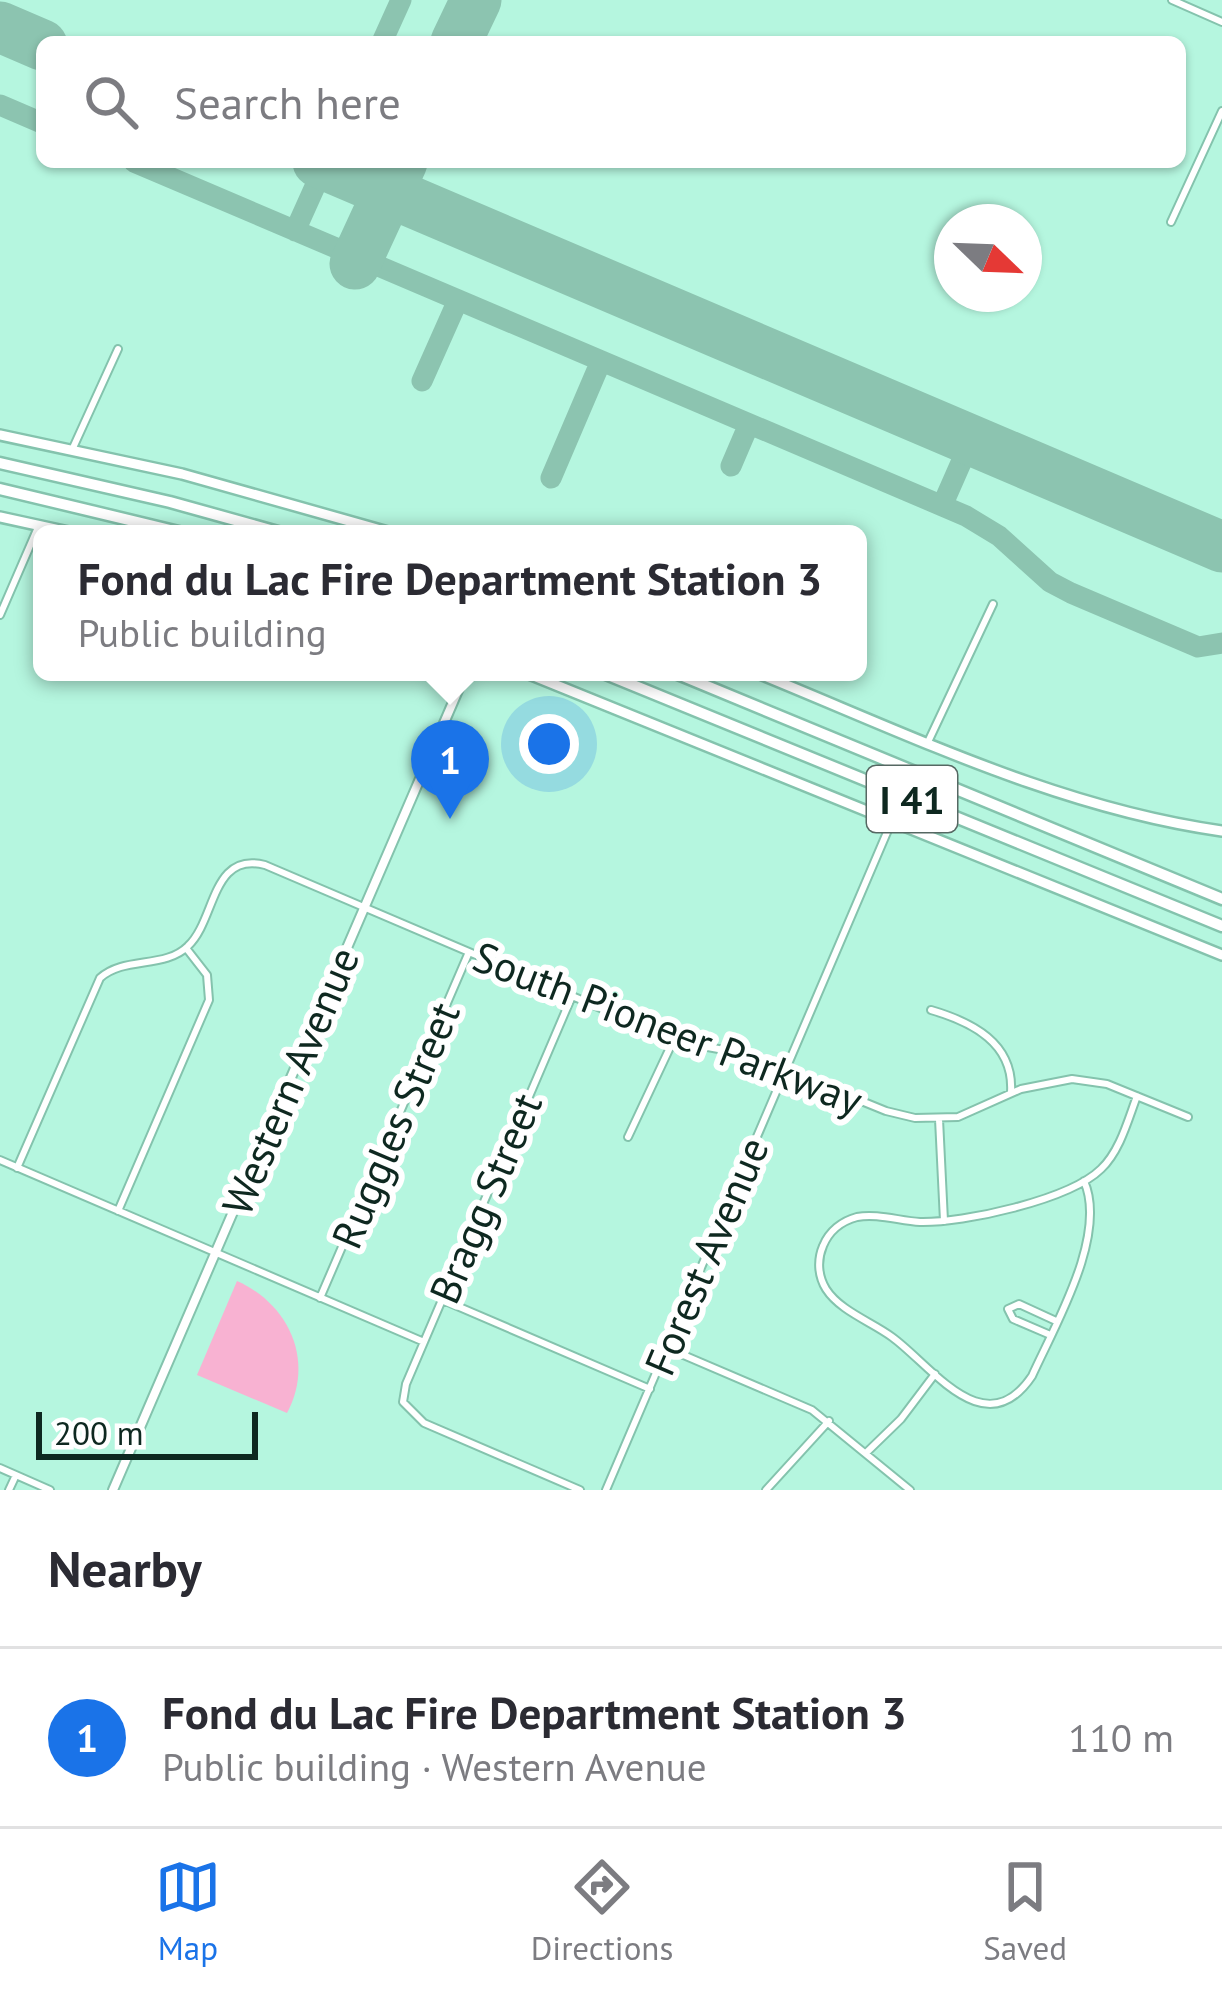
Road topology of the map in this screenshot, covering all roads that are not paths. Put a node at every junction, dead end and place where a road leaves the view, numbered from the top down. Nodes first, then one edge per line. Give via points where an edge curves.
1 (1172, 0) edge
2 (1222, 22) edge
3 (1222, 111) edge
4 (1171, 222) dead end
5 (118, 349) dead end
6 (0, 436) edge
7 (72, 450) junction
8 (0, 463) edge
9 (0, 489) edge
10 (0, 517) edge
11 (39, 525) edge
12 (150, 525) edge
13 (253, 525) edge
14 (365, 525) edge
15 (33, 539) edge
16 (993, 604) dead end
17 (0, 615) edge
18 (462, 681) edge
19 (546, 681) edge
20 (623, 681) edge
21 (695, 681) edge
22 (777, 681) edge
23 (928, 742) junction
24 (891, 823) junction
25 (1222, 831) edge
26 (1222, 899) edge
27 (364, 908) junction
28 (1222, 926) edge
29 (186, 948) junction
30 (469, 952) junction
31 (1222, 955) edge
32 (572, 996) junction
33 (931, 1010) dead end
34 (674, 1039) junction
35 (785, 1070) junction
36 (1011, 1092) junction
37 (1138, 1096) junction
38 (1188, 1117) dead end
39 (939, 1119) junction
40 (628, 1136) dead end
41 (0, 1160) edge
42 (17, 1168) junction
43 (1084, 1181) junction
44 (118, 1211) junction
45 (944, 1221) junction
46 (216, 1253) junction
47 (320, 1298) junction
48 (442, 1300) junction
49 (1056, 1321) junction
50 (1050, 1335) junction
51 (424, 1342) junction
52 (667, 1348) junction
53 (934, 1374) junction
54 (650, 1389) junction
55 (829, 1421) junction
56 (867, 1452) junction
57 (0, 1468) edge
58 (16, 1475) junction
59 (9, 1490) edge
60 (50, 1490) edge
61 (113, 1490) edge
62 (580, 1490) edge
63 (607, 1490) edge
64 (766, 1490) edge
65 (910, 1490) edge

1 - 2 street
3 - 4 street
5 - 7 street
6 - 7 main road
7 - 14 main road
8 - 13 highway
9 - 12 highway
10 - 11 main road
15 - 17 street
16 - 23 street
18 - 27 street, Western Avenue
19 - 24 main road
20 - 28 highway, I 41
21 - 26 highway, I 41
22 - 23 main road
23 - 25 main road via 1065,796
24 - 31 main road
24 - 35 street, Forest Avenue
27 - 29 street, South Pioneer Parkway via 244,863 223,878
27 - 30 street, South Pioneer Parkway
27 - 46 street, Western Avenue
29 - 42 street via 100,978
29 - 44 street via 209,980 208,1002
30 - 32 street, South Pioneer Parkway
30 - 47 street, Ruggles Street
32 - 34 street, South Pioneer Parkway
32 - 48 street, Bragg Street
33 - 36 street via 992,1039
34 - 35 street, South Pioneer Parkway
34 - 40 street
35 - 39 street, South Pioneer Parkway via 886,1111
35 - 52 street, Forest Avenue
36 - 37 street via 1077,1079
36 - 39 street
37 - 38 street
37 - 43 street via 1113,1155
39 - 45 street
41 - 42 street
42 - 44 street
43 - 45 street via 995,1213
43 - 49 street via 1091,1232
44 - 46 street
45 - 53 street via 850,1219 830,1234 820,1260 836,1301
46 - 47 street
46 - 61 street, Western Avenue
47 - 51 street
48 - 51 street, Bragg Street
48 - 54 street
49 - 50 street
49 - 50 street via 1019,1304 1008,1309 1010,1318
50 - 53 street via 1027,1384 1003,1400 969,1400
51 - 62 street, Bragg Street via 404,1402 424,1423
52 - 54 street, Forest Avenue
52 - 55 street
53 - 56 street
54 - 63 street, Forest Avenue
55 - 56 street
55 - 64 street
56 - 65 street
57 - 58 street
58 - 59 street
58 - 60 street

